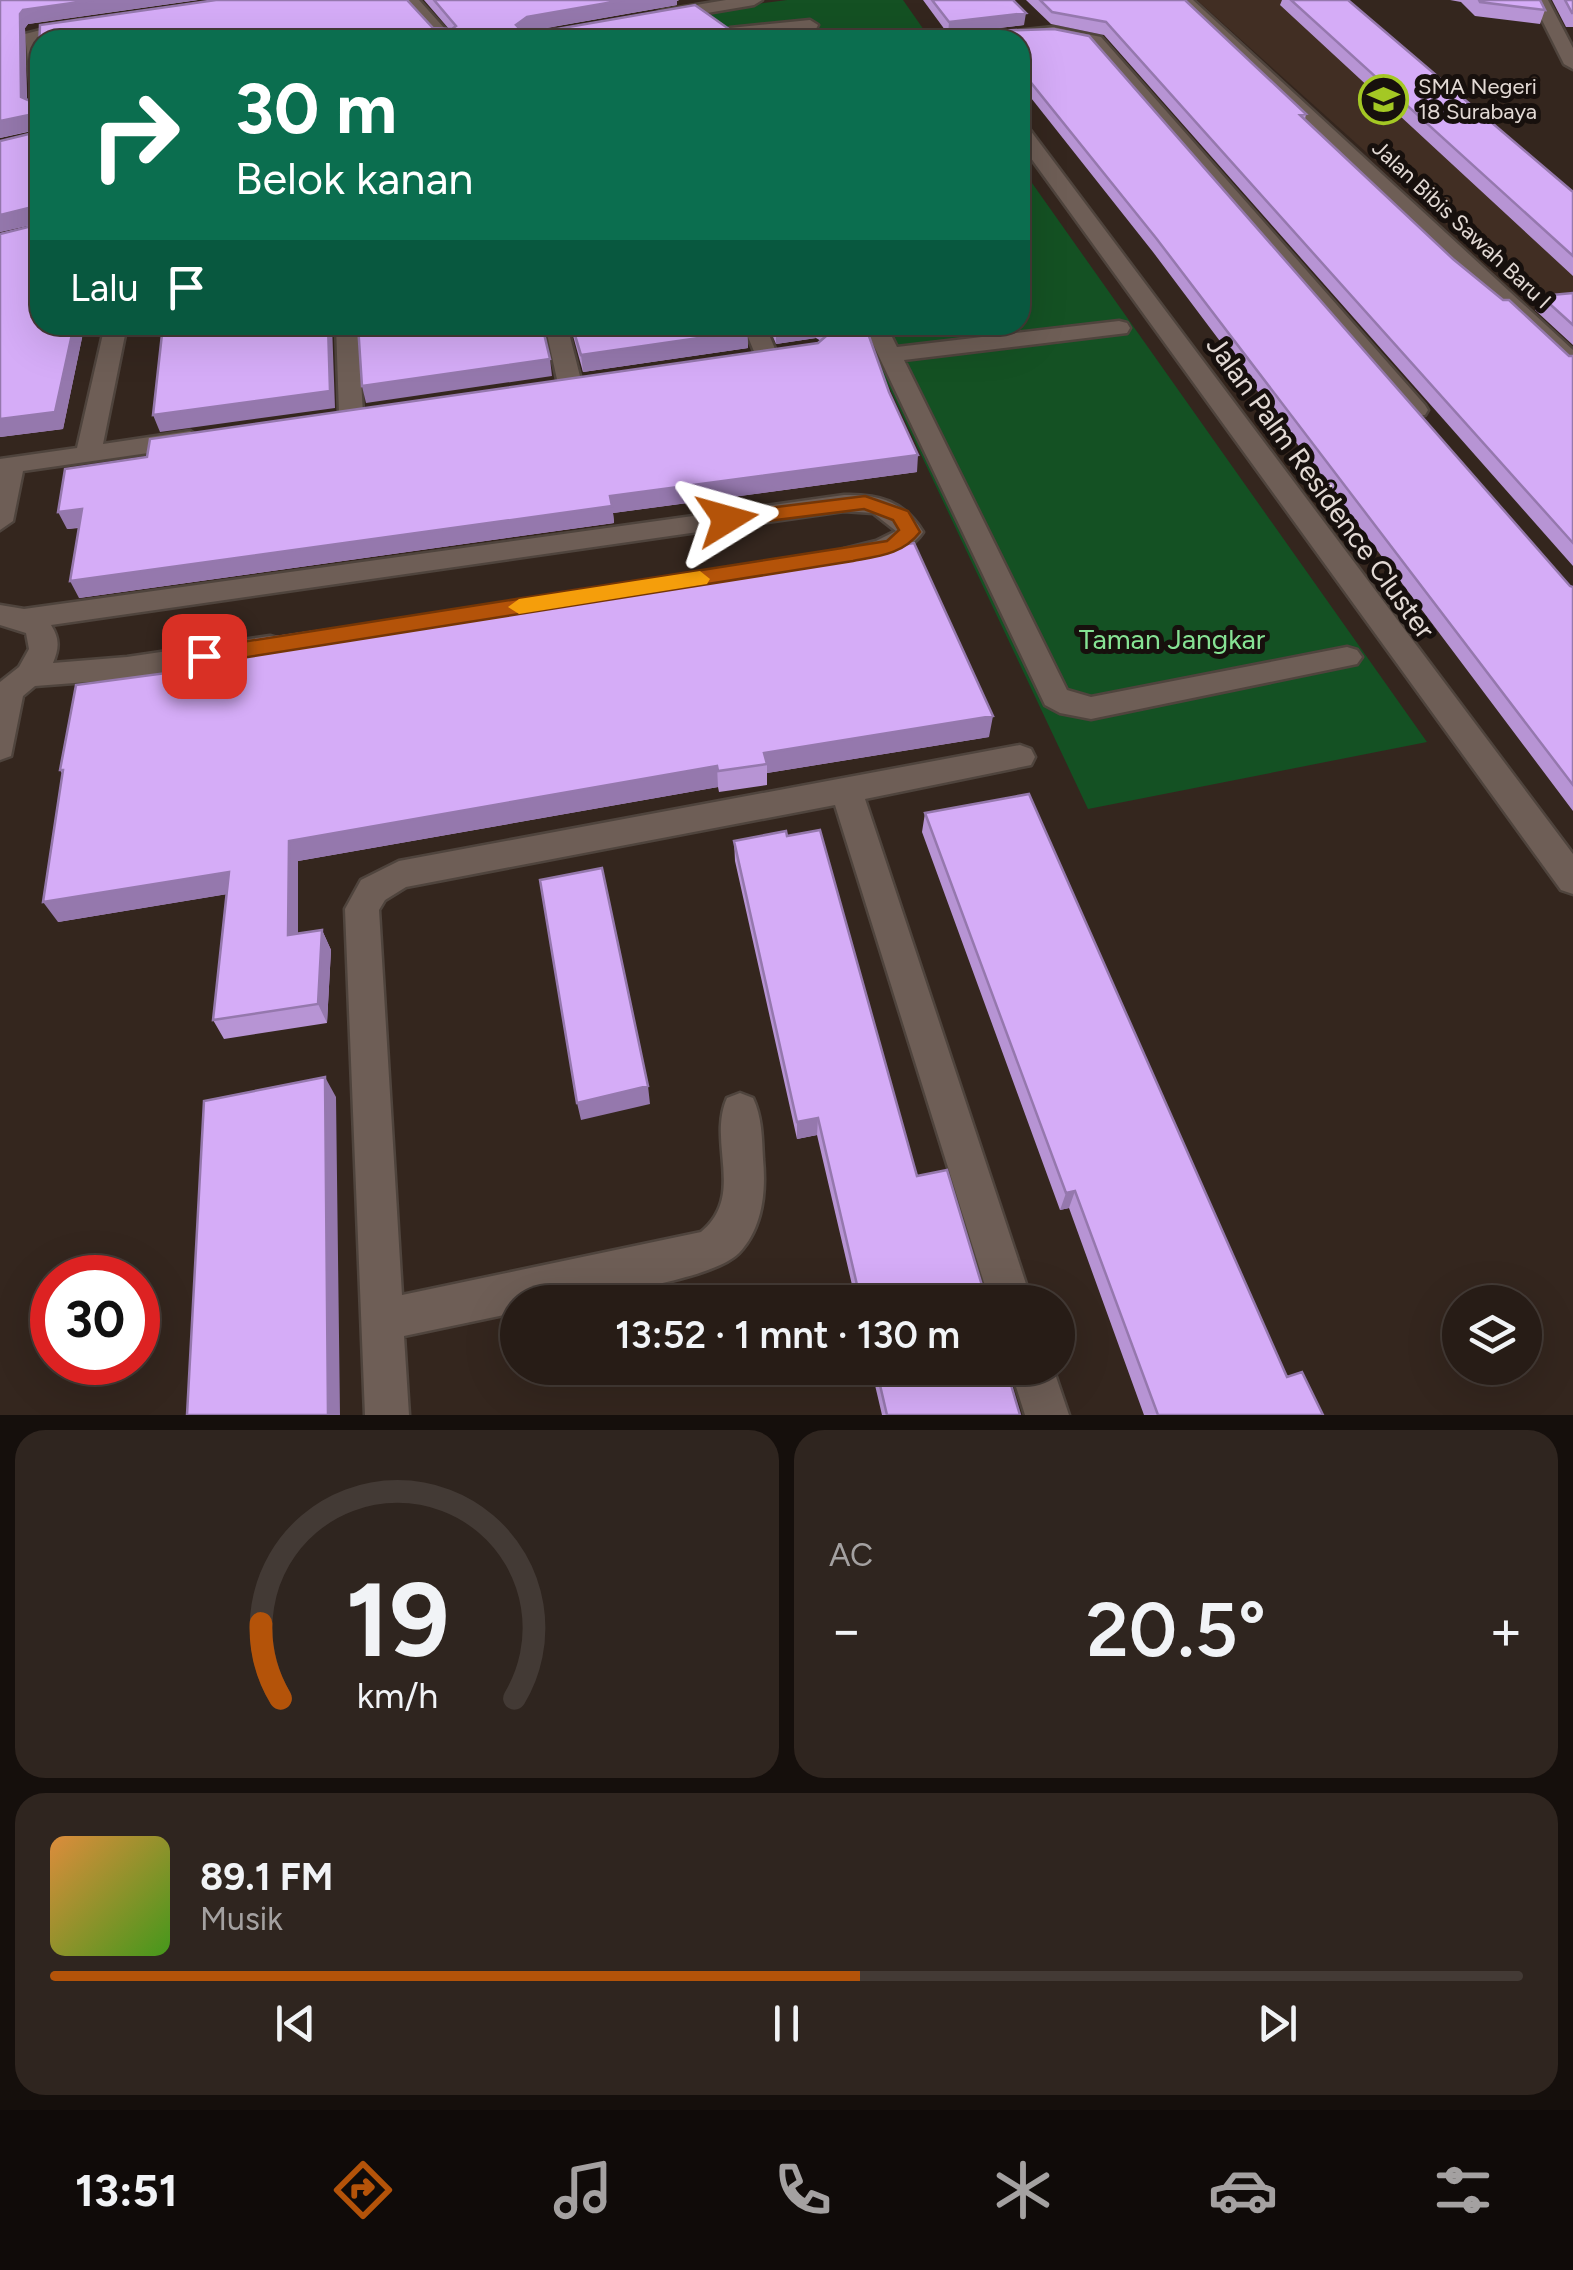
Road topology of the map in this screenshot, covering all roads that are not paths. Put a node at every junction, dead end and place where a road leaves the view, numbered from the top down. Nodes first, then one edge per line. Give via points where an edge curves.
1 (410, 0) edge
2 (754, 0) edge
3 (1184, 0) edge
4 (1540, 0) edge
5 (714, 6) junction
6 (1024, 11) edge
7 (640, 20) edge
8 (94, 23) edge
9 (810, 25) dead end
10 (55, 30) edge
11 (438, 30) edge
12 (728, 30) edge
13 (778, 30) edge
14 (1045, 32) junction
15 (1030, 34) edge
16 (1573, 64) edge
17 (1030, 144) edge
18 (1118, 328) dead end
19 (114, 335) edge
20 (348, 335) edge
21 (558, 335) edge
22 (757, 335) edge
23 (880, 335) edge
24 (890, 356) junction
25 (765, 357) edge
26 (1573, 362) edge
27 (570, 384) edge
28 (351, 415) edge
29 (1431, 427) edge
30 (220, 434) edge
31 (88, 454) junction
32 (6, 466) edge
33 (0, 522) edge
34 (834, 558) edge
35 (12, 617) edge
36 (304, 640) edge
37 (1347, 657) dead end
38 (13, 687) edge
39 (0, 748) edge
40 (1020, 757) dead end
41 (846, 789) junction
42 (1573, 880) edge
43 (740, 1111) dead end
44 (1006, 1285) edge
45 (382, 1320) junction
46 (1037, 1385) edge
47 (386, 1415) edge
48 (1047, 1415) edge

1 - 11 street
2 - 5 street
3 - 26 street, Jalan Bibis Sawah Baru I
4 - 16 street
5 - 7 street
5 - 12 street
6 - 14 street
8 - 10 street
9 - 13 street
14 - 15 street
14 - 29 street via 1094,41
17 - 42 street, Jalan Palm Residence Cluster
18 - 24 street
19 - 31 street
20 - 28 street
21 - 27 street
22 - 25 street
23 - 24 street
24 - 37 street via 1049,689 1063,701 1091,708
30 - 31 street
31 - 32 street
32 - 33 street
34 - 35 street via 893,546 910,532 888,508 844,502
35 - 38 street via 40,628 46,642 42,658
36 - 38 street
38 - 39 street
40 - 41 street
41 - 44 street
41 - 45 street via 400,875 372,890 362,910
43 - 45 street via 744,1209 733,1233 710,1250
45 - 47 street
46 - 48 street

